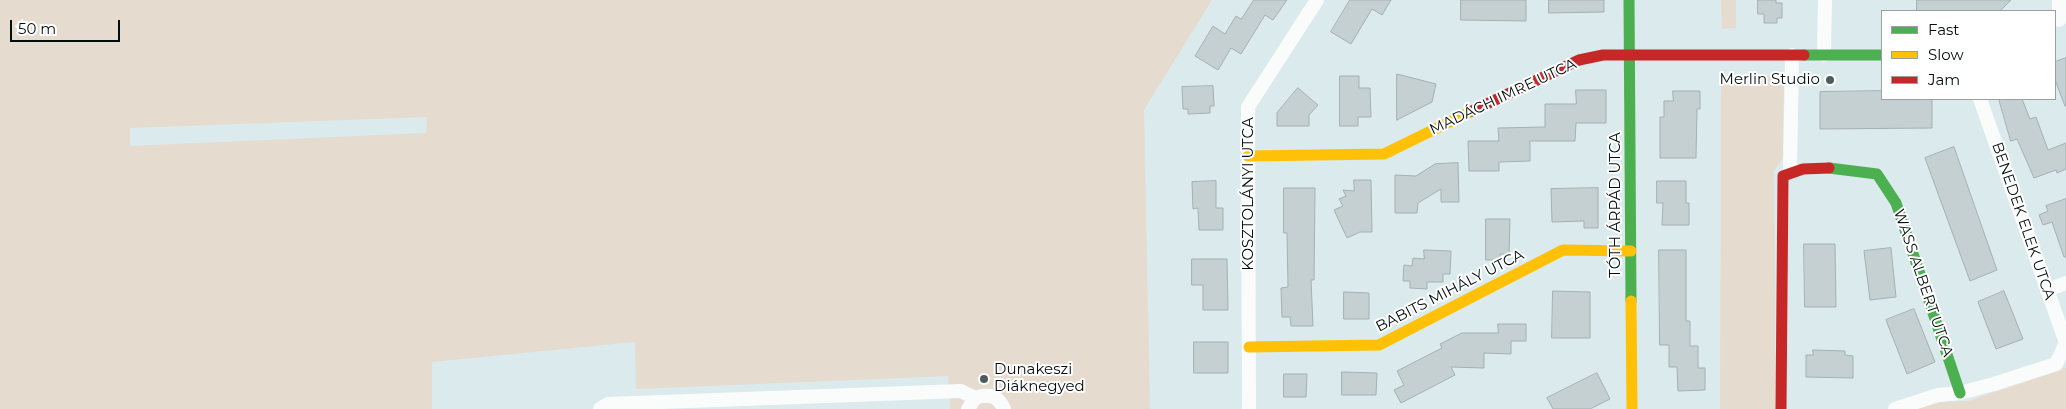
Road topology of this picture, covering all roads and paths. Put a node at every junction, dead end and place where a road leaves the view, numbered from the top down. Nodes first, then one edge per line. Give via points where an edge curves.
1 (1317, 0) edge
2 (1630, 0) edge
3 (1825, 0) edge
4 (2059, 0) edge
5 (2060, 20) edge
6 (1792, 55) junction
7 (1824, 55) junction
8 (1881, 55) edge
9 (1630, 56) junction
10 (1980, 100) edge
11 (1248, 156) junction
12 (1790, 171) junction
13 (1631, 251) junction
14 (2066, 282) edge
15 (2047, 290) junction
16 (2066, 343) edge
17 (1249, 347) junction
18 (1960, 393) junction
19 (972, 404) edge
20 (600, 409) edge
21 (1004, 409) edge
22 (1249, 409) edge
23 (1632, 409) edge
24 (1781, 409) edge
25 (1895, 409) edge

1 - 11 street, KOSZTOLÁNYI UTCA via 1248,107
2 - 9 street, TÓTH ÁRPÁD UTCA
3 - 7 street
4 - 5 street
6 - 7 street, MADÁCH IMRE UTCA
6 - 9 street, MADÁCH IMRE UTCA
6 - 12 street
7 - 8 street, MADÁCH IMRE UTCA
9 - 11 street, MADÁCH IMRE UTCA via 1603,55 1579,60 1384,154
9 - 13 street, TÓTH ÁRPÁD UTCA
10 - 15 street, BENEDEK ELEK UTCA
11 - 17 street, KOSZTOLÁNYI UTCA
12 - 18 street, WASS ALBERT UTCA via 1812,168 1877,174 1896,203
12 - 24 street via 1783,176
13 - 17 street, BABITS MIHÁLY UTCA via 1563,250 1379,345
13 - 23 street, TÓTH ÁRPÁD UTCA
14 - 15 street
15 - 16 street, BENEDEK ELEK UTCA
16 - 18 street, BENEDEK ELEK UTCA via 2056,364
17 - 22 street, KOSZTOLÁNYI UTCA
18 - 25 street via 1938,395
19 - 20 street via 961,392 951,392 608,404
19 - 21 street via 987,395 998,400

